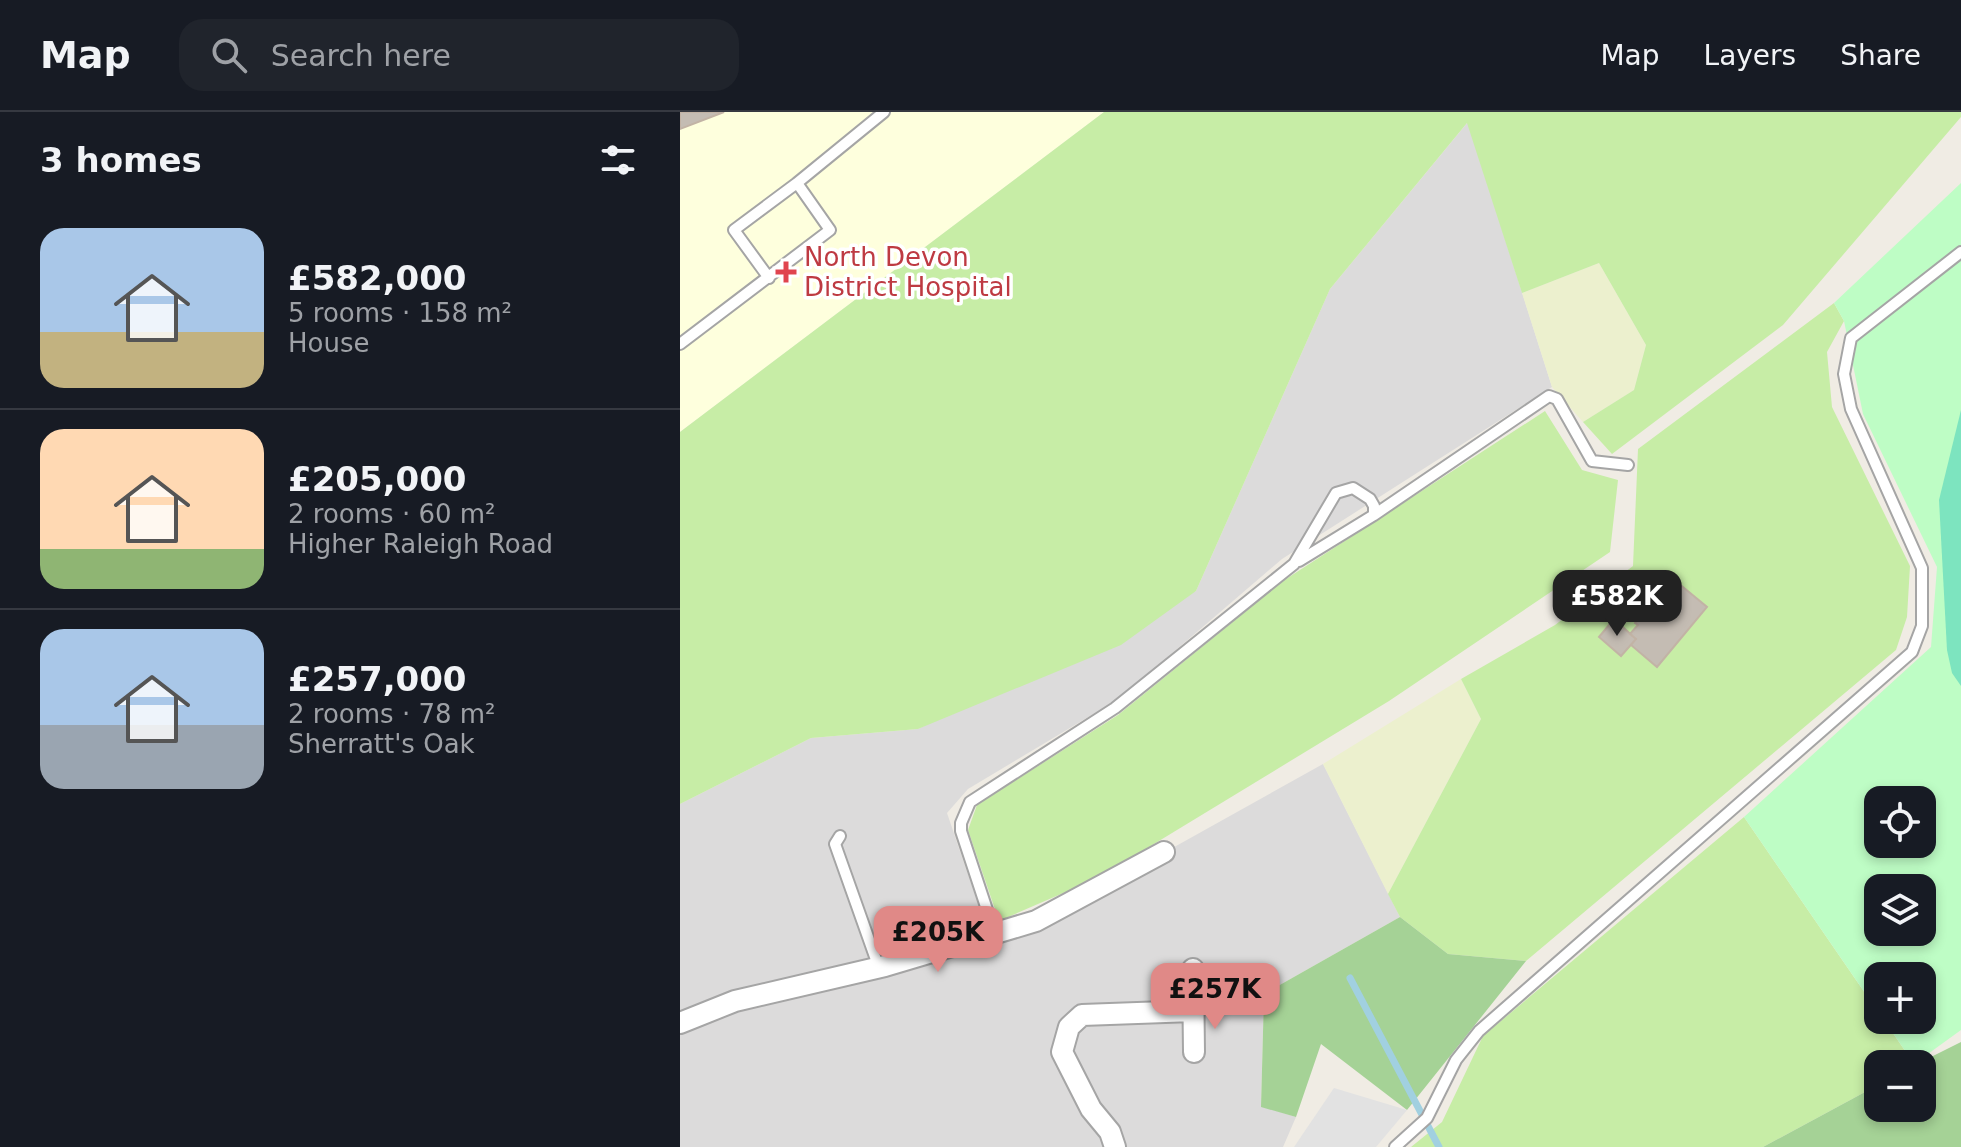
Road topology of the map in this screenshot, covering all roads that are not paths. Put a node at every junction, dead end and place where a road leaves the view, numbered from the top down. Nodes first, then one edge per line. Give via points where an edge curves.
1 (884, 112) edge
2 (797, 183) junction
3 (1961, 252) edge
4 (769, 278) junction
5 (680, 344) edge
6 (1628, 465) dead end
7 (1374, 515) junction
8 (1294, 564) junction
9 (840, 836) dead end
10 (1164, 852) dead end
11 (995, 934) junction
12 (879, 968) junction
13 (1193, 969) dead end
14 (1193, 1011) junction
15 (680, 1023) edge
16 (1194, 1052) dead end
17 (1115, 1147) edge
18 (1395, 1147) edge

1 - 2 lane
2 - 4 lane via 830,230
2 - 4 lane via 734,230
3 - 18 lane via 1851,338 1844,374 1851,409 1922,568 1922,626 1912,652 1479,1031 1456,1060 1427,1118
4 - 5 lane
6 - 7 lane via 1592,461 1557,399 1549,396
7 - 8 lane
7 - 8 lane via 1362,492 1353,488 1336,493
8 - 11 lane via 1115,708 970,802 961,831
9 - 12 lane via 835,844
10 - 11 street via 1036,921
11 - 12 street
12 - 15 street via 735,1001
13 - 14 street
14 - 16 street
14 - 17 street via 1082,1015 1069,1027 1062,1052

